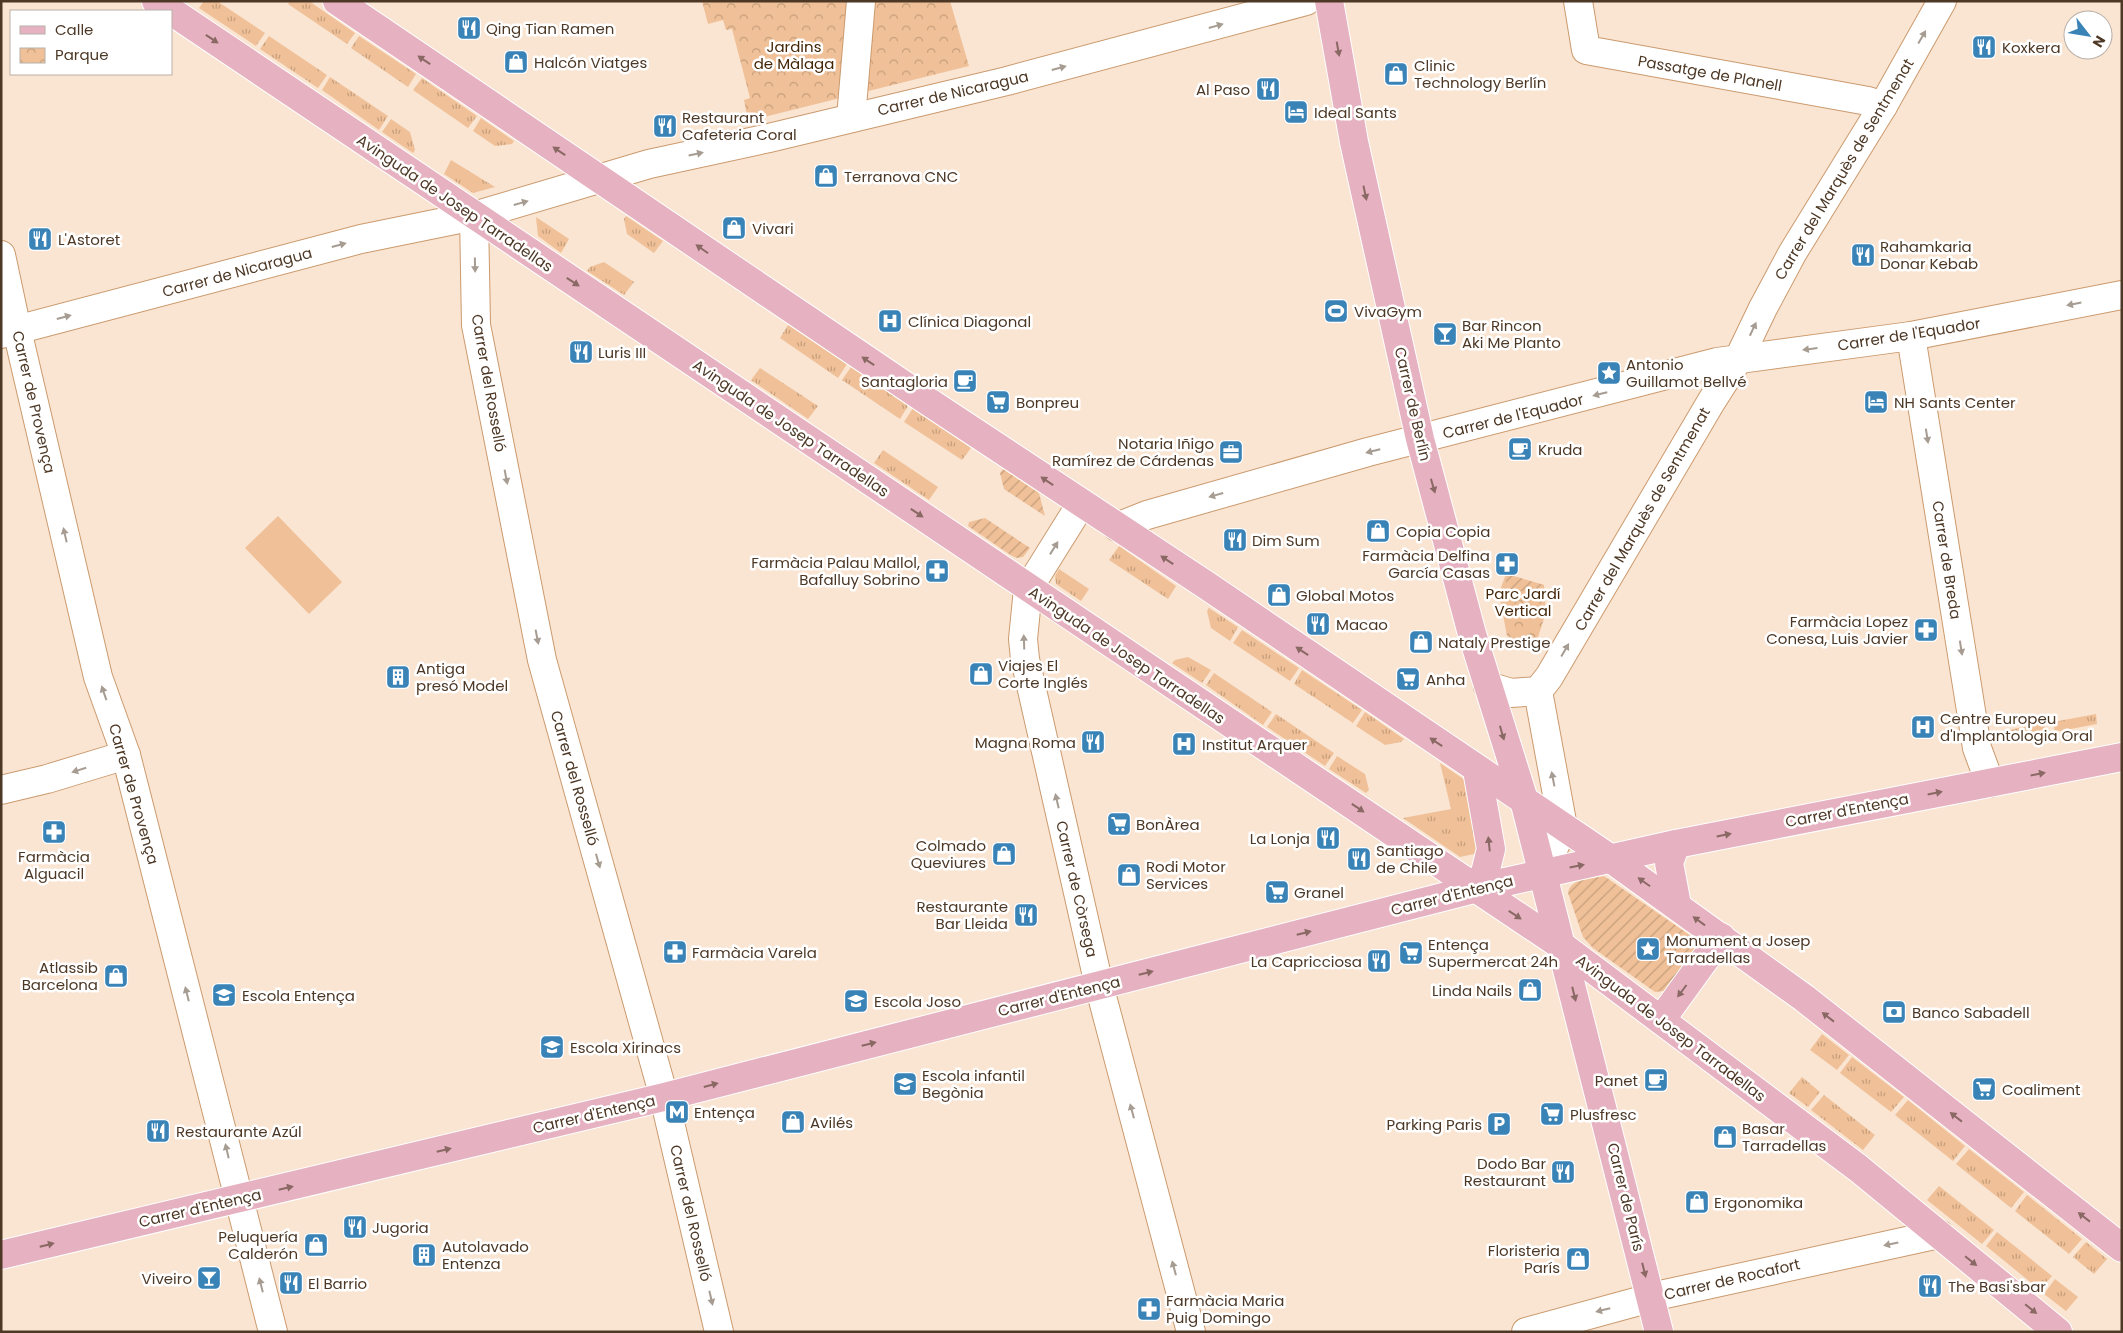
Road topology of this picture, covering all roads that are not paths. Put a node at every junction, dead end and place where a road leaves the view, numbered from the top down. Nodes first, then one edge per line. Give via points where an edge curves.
1 (156, 1) edge
2 (337, 1) edge
3 (861, 1) edge
4 (1306, 1) edge
5 (1330, 1) edge
6 (1578, 1) edge
7 (1942, 1) edge
8 (169, 10) edge
9 (172, 12) edge
10 (1883, 106) junction
11 (851, 118) junction
12 (600, 178) junction
13 (474, 216) junction
14 (1, 255) edge
15 (2122, 295) edge
16 (9, 332) edge
17 (1911, 336) junction
18 (1739, 358) junction
19 (1420, 439) junction
20 (1081, 504) junction
21 (1116, 527) junction
22 (1028, 589) junction
23 (1488, 686) junction
24 (1538, 691) junction
25 (126, 755) junction
26 (2122, 757) edge
27 (1477, 770) junction
28 (1990, 783) junction
29 (1, 790) edge
30 (1524, 800) junction
31 (1563, 827) junction
32 (1676, 844) junction
33 (1611, 859) junction
34 (1543, 873) junction
35 (1474, 889) junction
36 (1677, 905) junction
37 (1720, 936) junction
38 (1562, 946) junction
39 (1099, 985) junction
40 (1661, 1020) junction
41 (664, 1097) junction
42 (238, 1199) junction
43 (1939, 1234) junction
44 (2122, 1248) edge
45 (1, 1256) edge
46 (1651, 1298) junction
47 (273, 1332) edge
48 (719, 1332) edge
49 (1191, 1332) edge
50 (1526, 1332) edge
51 (1659, 1332) edge
52 (2058, 1332) edge

1 -> 8 main road, Avinguda de Josep Tarradellas
12 -> 2 main road
3 - 11 street
11 -> 4 street, Carrer de Nicaragua via 1007,81
5 -> 19 main road, Carrer de Berlín via 1354,145
6 - 10 street, Passatge de Planell via 1586,50 1848,99 1868,100
10 -> 7 street, Carrer del Marquès de Sentmenat
9 -> 13 main road, Avinguda de Josep Tarradellas
18 -> 10 street, Carrer del Marquès de Sentmenat via 1793,252
12 -> 11 street, Carrer de Nicaragua
13 -> 12 street, Carrer de Nicaragua
20 -> 12 main road
16 -> 13 street, Carrer de Nicaragua via 361,239
13 -> 22 main road, Avinguda de Josep Tarradellas
13 -> 41 street, Carrer del Rosselló via 476,325 542,660
14 - 16 street, Carrer de Provença
15 -> 17 street, Carrer de l'Equador
25 -> 16 street, Carrer de Provença via 98,677
17 -> 18 street, Carrer de l'Equador
17 -> 28 street, Carrer de Breda via 1977,748
18 -> 19 street, Carrer de l'Equador
24 -> 18 street, Carrer del Marquès de Sentmenat
19 -> 21 street, Carrer de l'Equador via 1147,515
19 -> 23 main road, Carrer de Berlín
20 - 21 main road
22 -> 20 street
27 -> 21 main road
22 -> 35 main road, Avinguda de Josep Tarradellas
39 -> 22 street, Carrer de Còrsega via 1025,659 1023,639
23 - 24 street via 1511,693
23 -> 30 main road, Carrer de Berlín
31 -> 24 street
25 -> 29 street
42 -> 25 street, Carrer de Provença
28 -> 26 main road, Carrer d'Entença
27 - 30 main road
35 -> 27 main road via 1485,872 1491,850
32 -> 28 main road, Carrer d'Entença
30 - 31 main road
30 - 34 main road
31 - 33 main road
31 - 34 street
32 - 33 main road, Carrer d'Entença
32 - 36 main road via 1669,863
34 -> 33 main road, Carrer d'Entença
36 -> 33 main road
34 - 35 main road, Carrer d'Entença
34 - 38 main road
35 -> 38 main road, Avinguda de Josep Tarradellas
39 -> 35 main road, Carrer d'Entença
37 -> 36 main road
37 -> 40 main road
44 -> 37 main road via 1804,998
38 - 40 main road, Avinguda de Josep Tarradellas
38 -> 46 main road, Carrer de París
41 -> 39 main road, Carrer d'Entença
49 -> 39 street, Carrer de Còrsega
40 - 43 main road, Avinguda de Josep Tarradellas via 1858,1168
42 -> 41 main road, Carrer d'Entença
41 -> 48 street, Carrer del Rosselló
45 -> 42 main road, Carrer d'Entença
47 -> 42 street, Carrer de Provença
43 -> 46 street, Carrer de Rocafort
43 -> 52 main road, Avinguda de Josep Tarradellas
46 -> 50 street, Carrer de Rocafort
46 - 51 main road, Carrer de París

